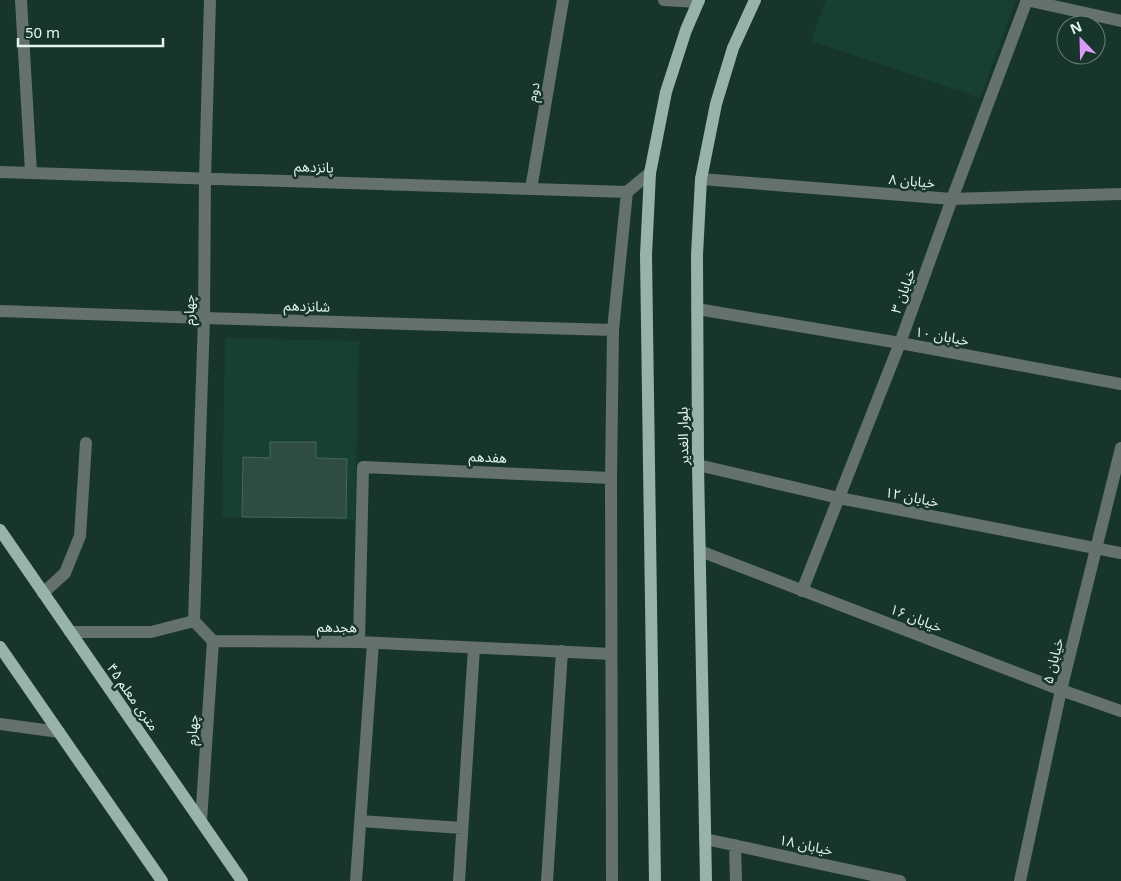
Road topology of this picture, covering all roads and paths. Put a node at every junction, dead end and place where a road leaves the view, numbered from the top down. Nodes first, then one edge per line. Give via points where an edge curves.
1 (21, 0) edge
2 (210, 0) edge
3 (563, 0) edge
4 (664, 0) edge
5 (755, 0) edge
6 (1027, 0) edge
7 (699, 1) edge
8 (1121, 22) edge
9 (0, 172) edge
10 (31, 172) junction
11 (650, 173) junction
12 (205, 178) junction
13 (701, 179) junction
14 (531, 189) junction
15 (627, 192) junction
16 (1121, 194) edge
17 (952, 199) junction
18 (697, 309) junction
19 (0, 311) edge
20 (204, 318) junction
21 (613, 330) junction
22 (900, 343) junction
23 (1121, 384) edge
24 (86, 443) dead end
25 (1121, 448) edge
26 (698, 465) junction
27 (611, 478) junction
28 (839, 498) junction
29 (0, 530) edge
30 (1096, 547) junction
31 (700, 551) junction
32 (1121, 553) edge
33 (802, 591) junction
34 (43, 592) junction
35 (194, 621) junction
36 (70, 632) junction
37 (213, 641) junction
38 (359, 642) junction
39 (373, 643) junction
40 (0, 647) edge
41 (474, 648) junction
42 (562, 651) junction
43 (612, 654) junction
44 (1061, 690) junction
45 (1121, 711) edge
46 (0, 724) edge
47 (59, 732) junction
48 (360, 820) junction
49 (201, 821) junction
50 (462, 828) junction
51 (705, 838) junction
52 (735, 845) junction
53 (876, 878) edge
54 (162, 881) edge
55 (242, 881) edge
56 (356, 881) edge
57 (459, 881) edge
58 (547, 881) edge
59 (612, 881) edge
60 (655, 881) edge
61 (706, 881) edge
62 (736, 881) edge
63 (900, 881) edge
64 (1020, 881) edge

1 - 10 street
2 - 12 street, چهارم
3 - 14 street, دوم
4 - 7 street
5 - 13 main road, بلوار الغدیر via 733,48 716,104
6 - 8 street
6 - 17 street, خیابان ۳
7 - 11 main road via 666,92
9 - 10 street, پانزدهم
10 - 12 street, پانزدهم
11 - 15 street
11 - 60 main road via 646,255
12 - 14 street, پانزدهم
12 - 20 street, چهارم
13 - 17 street, خیابان ۸
13 - 18 main road, بلوار الغدیر via 696,256
14 - 15 street, پانزدهم
15 - 21 street
16 - 17 street, خیابان ۸
17 - 22 street, خیابان ۳
18 - 22 street, خیابان ۱۰
18 - 26 main road, بلوار الغدیر
19 - 20 street, شانزدهم
20 - 21 street, شانزدهم
20 - 35 street, چهارم
21 - 27 street
22 - 23 street, خیابان ۱۰
22 - 28 street, خیابان ۳
24 - 34 street via 80,536 64,573
25 - 30 street, خیابان ۵
26 - 28 street, خیابان ۱۲
26 - 31 main road, بلوار الغدیر
27 - 38 street, هفدهم via 363,467
27 - 43 street
28 - 30 street, خیابان ۱۲
28 - 33 street, خیابان ۳
29 - 34 main road, ۴۵ متری معلم
30 - 32 street, خیابان ۱۲
30 - 44 street, خیابان ۵
31 - 33 street, خیابان ۱۶
31 - 51 main road, بلوار الغدیر
33 - 44 street, خیابان ۱۶
34 - 36 main road, ۴۵ متری معلم
35 - 36 street via 151,632
35 - 37 street
36 - 49 main road, ۴۵ متری معلم
37 - 38 street, هجدهم
37 - 49 street, چهارم
38 - 39 street, هجدهم
39 - 41 street, هجدهم
39 - 48 street
40 - 47 main road
41 - 42 street, هجدهم
41 - 50 street
42 - 43 street, هجدهم
42 - 58 street
43 - 59 street
44 - 45 street, خیابان ۱۶
44 - 64 street, خیابان ۵
46 - 47 street
47 - 54 main road
48 - 50 street
48 - 56 street
49 - 55 main road, ۴۵ متری معلم
50 - 57 street
51 - 52 street, خیابان ۱۸
51 - 61 main road, بلوار الغدیر
52 - 53 street, خیابان ۱۸
52 - 62 street
53 - 63 street, خیابان ۱۸

